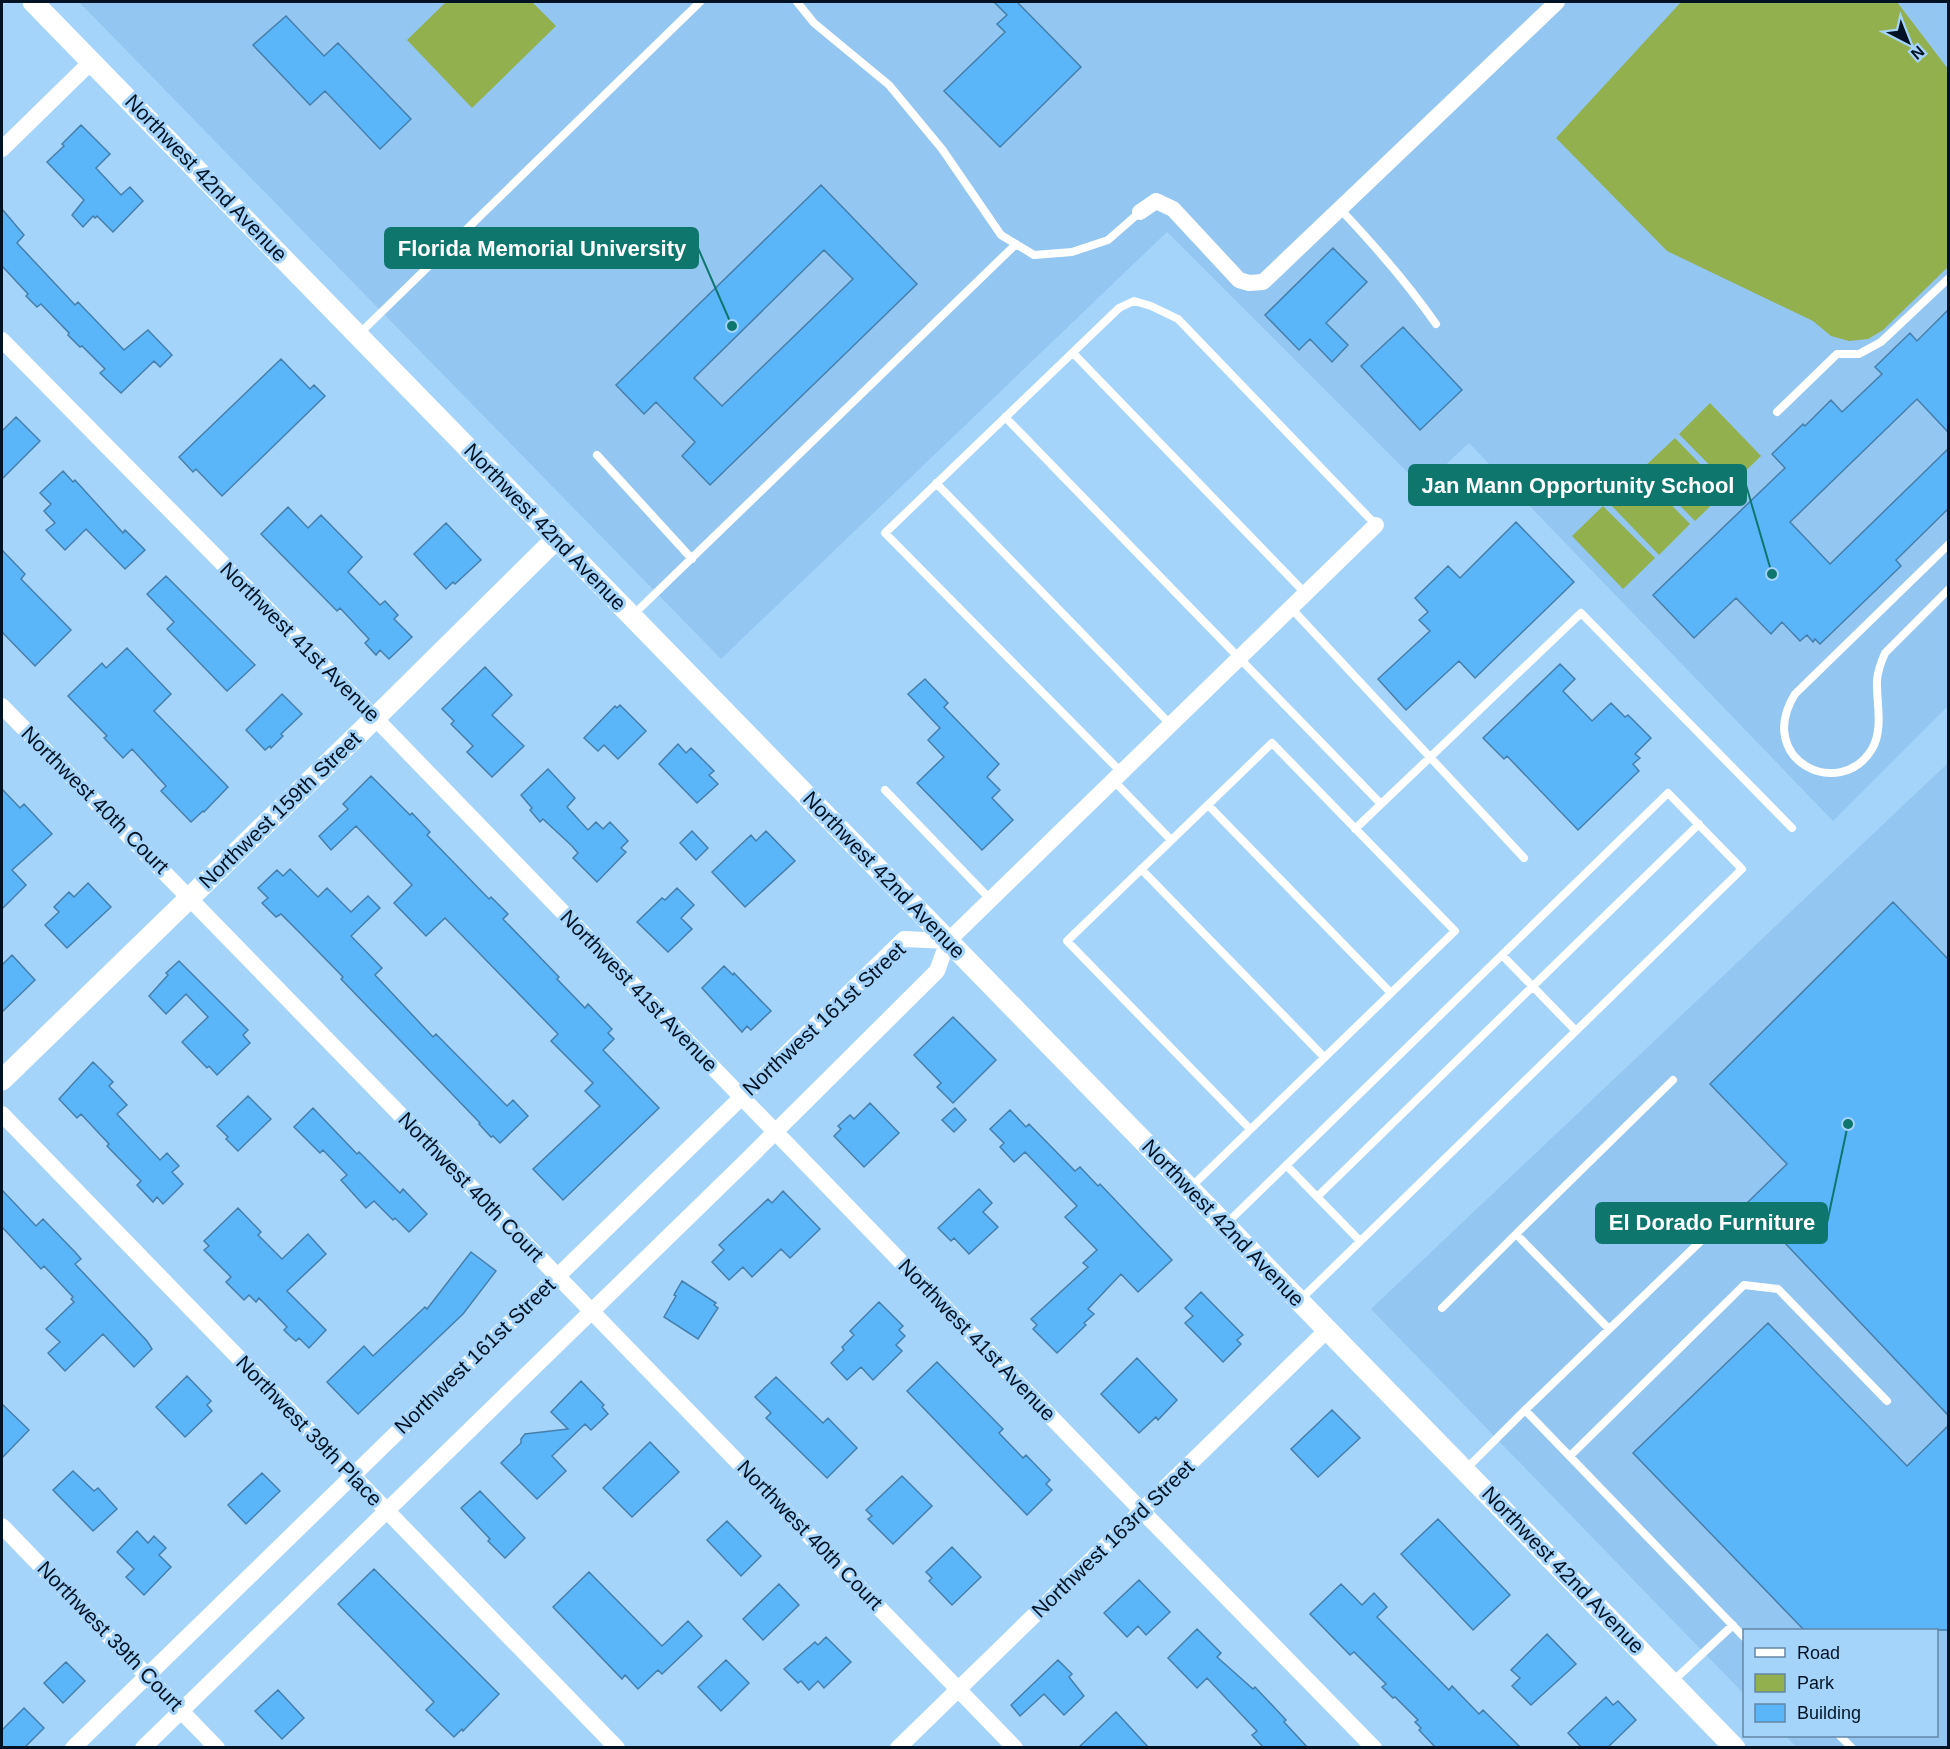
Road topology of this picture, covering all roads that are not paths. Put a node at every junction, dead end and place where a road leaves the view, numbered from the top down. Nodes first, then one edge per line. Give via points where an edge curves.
1 (33, 2) edge
2 (700, 2) edge
3 (797, 2) edge
4 (1557, 2) edge
5 (92, 61) junction
6 (2, 148) edge
7 (1340, 209) junction
8 (1140, 212) joint
9 (1016, 244) junction
10 (1948, 279) edge
11 (1436, 324) dead end
12 (358, 335) junction
13 (2, 340) edge
14 (1073, 353) junction
15 (1777, 412) dead end
16 (1005, 417) junction
17 (597, 455) dead end
18 (936, 483) junction
19 (1376, 525) joint
20 (556, 539) junction
21 (1948, 545) edge
22 (692, 559) junction
23 (1948, 590) edge
24 (1306, 594) junction
25 (1292, 608) junction
26 (632, 616) junction
27 (1240, 658) junction
28 (2, 706) edge
29 (375, 718) junction
30 (1171, 725) junction
31 (1430, 757) junction
32 (1118, 777) junction
33 (885, 790) dead end
34 (1381, 804) junction
35 (1208, 805) junction
36 (1699, 824) junction
37 (1792, 828) dead end
38 (1355, 829) junction
39 (1171, 840) junction
40 (1524, 858) dead end
41 (1141, 869) junction
42 (190, 897) junction
43 (992, 901) junction
44 (948, 941) junction
45 (1502, 955) junction
46 (1532, 986) junction
47 (1391, 993) junction
48 (1576, 1030) junction
49 (1324, 1057) junction
50 (2, 1080) edge
51 (1673, 1080) dead end
52 (742, 1097) junction
53 (2, 1114) edge
54 (1250, 1129) junction
55 (775, 1131) junction
56 (1286, 1165) junction
57 (1188, 1189) junction
58 (1317, 1197) junction
59 (1224, 1225) junction
60 (1516, 1234) junction
61 (1705, 1237) dead end
62 (1360, 1241) junction
63 (558, 1276) junction
64 (1298, 1301) junction
65 (1442, 1308) dead end
66 (592, 1310) junction
67 (1609, 1329) junction
68 (1327, 1330) junction
69 (1887, 1401) dead end
70 (1525, 1410) junction
71 (1570, 1456) junction
72 (1465, 1470) junction
73 (353, 1475) junction
74 (386, 1510) junction
75 (1142, 1511) junction
76 (2, 1526) edge
77 (1733, 1625) junction
78 (1743, 1636) edge
79 (147, 1674) junction
80 (1672, 1682) junction
81 (959, 1689) junction
82 (182, 1710) junction
83 (1841, 1737) edge
84 (73, 1748) edge
85 (143, 1748) edge
86 (217, 1748) edge
87 (617, 1748) edge
88 (898, 1748) edge
89 (1015, 1748) edge
90 (1374, 1748) edge
91 (1735, 1748) edge
92 (1852, 1748) edge

1 - 5 street, Northwest 42nd Avenue
2 - 12 lane
3 - 9 lane via 814,23 890,85 942,149 1001,235
4 - 7 street
5 - 6 street
5 - 12 street, Northwest 42nd Avenue
7 - 8 street via 1263,282 1249,283 1239,280 1173,208 1156,201
7 - 11 lane via 1409,284
8 - 9 lane via 1108,240 1072,252 1034,255
9 - 22 lane
10 - 15 lane via 1881,342 1859,354 1837,354
12 - 20 street, Northwest 42nd Avenue
13 - 29 street, Northwest 41st Avenue
14 - 16 lane
14 - 19 lane via 1119,308 1134,302 1178,319
14 - 24 lane
16 - 18 lane
16 - 27 lane
17 - 22 lane
18 - 30 lane
18 - 32 lane via 885,533
19 - 24 street
20 - 26 street, Northwest 42nd Avenue
20 - 29 street, Northwest 159th Street
21 - 23 lane via 1795,694 1783,724 1785,740 1804,765 1818,772 1834,773 1850,769 1873,748 1878,732 1877,679 1886,653
22 - 26 lane
24 - 25 street
25 - 27 street
25 - 31 lane
26 - 44 street, Northwest 42nd Avenue
27 - 30 street
27 - 34 lane
28 - 42 street, Northwest 40th Court
29 - 42 street, Northwest 159th Street
29 - 52 street, Northwest 41st Avenue
30 - 32 street
31 - 34 lane
31 - 37 lane via 1581,613
31 - 40 lane
32 - 39 lane
32 - 43 street
33 - 43 lane
34 - 38 lane
35 - 38 lane via 1272,743
35 - 39 lane
35 - 47 lane
36 - 45 lane via 1668,793
36 - 46 lane
36 - 48 lane via 1742,869
38 - 47 lane via 1455,931
39 - 41 lane
41 - 49 lane
41 - 54 lane via 1067,940
42 - 50 street, Northwest 159th Street
42 - 63 street, Northwest 40th Court
43 - 44 street
44 - 52 street, Northwest 161st Street via 904,939
44 - 55 street, Northwest 161st Street via 937,971
44 - 57 street, Northwest 42nd Avenue
45 - 46 lane
45 - 56 lane
46 - 48 lane
46 - 58 lane
47 - 49 lane
48 - 62 lane
49 - 54 lane
51 - 60 lane
52 - 55 street, Northwest 41st Avenue
52 - 63 street, Northwest 161st Street
53 - 73 street, Northwest 39th Place
54 - 57 lane
55 - 66 street, Northwest 161st Street
55 - 75 street, Northwest 41st Avenue
56 - 58 lane
56 - 59 lane
57 - 59 street, Northwest 42nd Avenue
58 - 62 lane
59 - 64 street, Northwest 42nd Avenue
60 - 65 lane
60 - 67 lane
61 - 67 lane
62 - 64 lane
63 - 66 street, Northwest 40th Court
63 - 73 street, Northwest 161st Street
64 - 68 street, Northwest 42nd Avenue
66 - 74 street, Northwest 161st Street
66 - 81 street, Northwest 40th Court
67 - 70 lane
68 - 72 street, Northwest 42nd Avenue
68 - 75 street, Northwest 163rd Street
69 - 71 lane via 1778,1289 1744,1286
70 - 71 lane
70 - 72 lane
71 - 77 lane
72 - 80 street, Northwest 42nd Avenue
73 - 74 street, Northwest 39th Place
73 - 79 street, Northwest 161st Street
74 - 82 street, Northwest 161st Street
74 - 87 street, Northwest 39th Place
75 - 81 street, Northwest 163rd Street
75 - 90 street, Northwest 41st Avenue
76 - 79 street, Northwest 39th Court
77 - 78 lane
77 - 80 lane
79 - 82 street, Northwest 39th Court
79 - 84 street, Northwest 161st Street
80 - 91 street, Northwest 42nd Avenue
81 - 88 street, Northwest 163rd Street
81 - 89 street, Northwest 40th Court
82 - 85 street, Northwest 161st Street
82 - 86 street, Northwest 39th Court
83 - 92 lane

